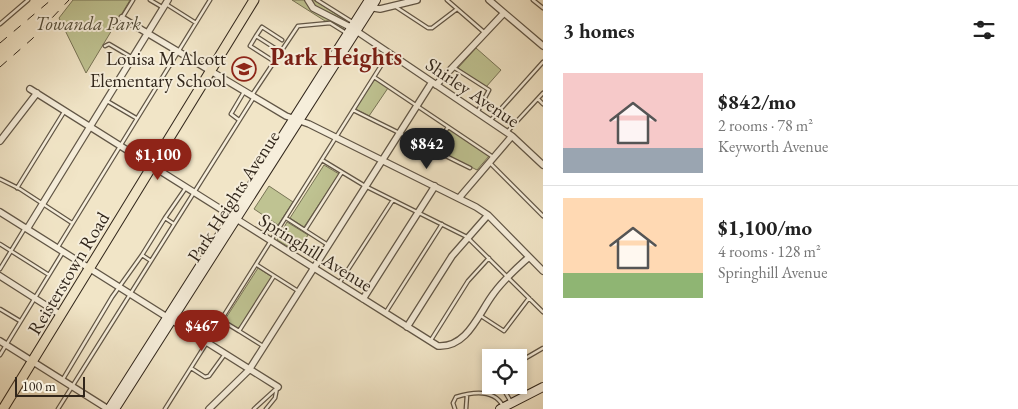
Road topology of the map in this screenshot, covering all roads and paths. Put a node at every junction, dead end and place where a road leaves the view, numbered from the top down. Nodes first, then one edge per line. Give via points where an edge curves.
1 (28, 0) edge
2 (133, 0) edge
3 (150, 0) edge
4 (210, 0) edge
5 (254, 0) edge
6 (308, 0) edge
7 (317, 0) edge
8 (376, 0) edge
9 (414, 0) edge
10 (447, 0) edge
11 (489, 0) edge
12 (533, 0) edge
13 (165, 4) edge
14 (368, 5) edge
15 (394, 6) junction
16 (543, 8) edge
17 (457, 9) junction
18 (504, 13) junction
19 (122, 18) joint
20 (196, 23) junction
21 (0, 24) edge
22 (353, 29) junction
23 (147, 33) junction
24 (486, 33) junction
25 (256, 36) junction
26 (282, 40) dead end
27 (105, 46) dead end
28 (543, 46) edge
29 (178, 52) junction
30 (281, 52) junction
31 (389, 53) junction
32 (132, 58) junction
33 (275, 62) junction
34 (543, 62) edge
35 (453, 67) junction
36 (211, 71) junction
37 (374, 76) junction
38 (434, 84) junction
39 (30, 89) dead end
40 (245, 90) junction
41 (37, 93) junction
42 (543, 93) edge
43 (254, 96) junction
44 (538, 99) junction
45 (106, 100) junction
46 (543, 104) edge
47 (417, 106) junction
48 (64, 110) junction
49 (353, 110) junction
50 (477, 112) junction
51 (136, 118) junction
52 (238, 120) junction
53 (297, 120) junction
54 (490, 121) junction
55 (90, 126) junction
56 (448, 127) junction
57 (399, 133) junction
58 (510, 134) junction
59 (336, 138) junction
60 (0, 142) edge
61 (119, 145) junction
62 (433, 150) junction
63 (322, 160) junction
64 (382, 160) junction
65 (492, 160) junction
66 (543, 165) edge
67 (153, 166) junction
68 (470, 168) dead end
69 (342, 172) junction
70 (0, 179) edge
71 (366, 186) junction
72 (435, 186) junction
73 (186, 187) junction
74 (18, 188) junction
75 (194, 192) junction
76 (459, 198) junction
77 (393, 200) junction
78 (43, 204) junction
79 (0, 212) edge
80 (419, 212) junction
81 (488, 215) junction
82 (543, 216) edge
83 (165, 218) junction
84 (234, 218) junction
85 (286, 218) junction
86 (72, 223) junction
87 (174, 224) junction
88 (442, 224) junction
89 (26, 228) junction
90 (305, 230) junction
91 (467, 237) junction
92 (272, 241) junction
93 (0, 244) edge
94 (328, 245) junction
95 (57, 248) junction
96 (11, 251) junction
97 (63, 252) junction
98 (142, 255) junction
99 (529, 257) junction
100 (489, 258) junction
101 (151, 261) junction
102 (257, 264) junction
103 (90, 268) junction
104 (313, 268) junction
105 (0, 269) edge
106 (543, 271) edge
107 (49, 275) junction
108 (0, 276) edge
109 (274, 276) junction
110 (508, 277) junction
111 (339, 283) junction
112 (120, 288) junction
113 (298, 291) junction
114 (130, 294) junction
115 (35, 298) junction
116 (529, 298) junction
117 (363, 299) junction
118 (0, 309) edge
119 (543, 312) edge
120 (385, 313) junction
121 (61, 315) junction
122 (479, 315) junction
123 (169, 319) junction
124 (221, 320) junction
125 (20, 321) junction
126 (407, 327) junction
127 (239, 331) junction
128 (0, 341) edge
129 (206, 342) junction
130 (432, 343) junction
131 (6, 345) junction
132 (264, 346) junction
133 (543, 348) edge
134 (225, 354) junction
135 (0, 355) edge
136 (527, 357) edge
137 (33, 362) junction
138 (190, 368) junction
139 (249, 370) junction
140 (62, 380) junction
141 (72, 386) junction
142 (278, 387) junction
143 (543, 388) edge
144 (506, 394) edge
145 (467, 395) junction
146 (512, 403) junction
147 (2, 408) edge
148 (502, 408) edge
149 (58, 409) edge
150 (108, 409) edge
151 (115, 409) edge
152 (165, 409) edge
153 (209, 409) edge
154 (254, 409) edge
155 (266, 409) edge
156 (456, 409) edge
157 (466, 409) edge

1 - 21 lane
2 - 19 lane
3 - 13 lane
4 - 20 lane
5 - 36 main road, Reisterstown Road
6 - 22 street, Shirley Avenue via 313,8
7 - 22 lane
8 - 14 main road, Park Heights Avenue
9 - 15 street
10 - 17 lane
11 - 18 street
12 - 16 lane
13 - 20 lane
13 - 23 street
14 - 15 street via 380,9
14 - 22 main road, Park Heights Avenue
15 - 17 lane via 428,28
17 - 24 lane
18 - 24 street
18 - 28 street
19 - 23 street
20 - 29 lane
22 - 30 lane via 330,23 298,26
22 - 31 street, Shirley Avenue
22 - 53 main road, Park Heights Avenue
23 - 29 street
23 - 32 street
24 - 35 street
25 - 26 lane via 262,27
25 - 30 lane
25 - 33 lane via 250,46
27 - 32 lane via 108,44
29 - 36 street
29 - 51 lane
30 - 33 lane
31 - 37 lane
31 - 38 street, Shirley Avenue
32 - 45 street
33 - 43 lane
34 - 54 lane
35 - 38 street
35 - 50 lane via 489,90
36 - 40 street
36 - 67 main road, Reisterstown Road
37 - 47 lane
37 - 49 lane
38 - 47 street
38 - 50 street, Shirley Avenue
39 - 41 street, Springhill Avenue
40 - 43 street
40 - 52 lane via 231,114
41 - 48 street, Springhill Avenue
41 - 60 street
42 - 44 lane
43 - 52 lane
43 - 53 street
44 - 46 lane
44 - 58 lane
45 - 51 lane
45 - 55 street
47 - 56 lane
47 - 57 street
48 - 55 street, Springhill Avenue
48 - 74 lane
49 - 57 lane
49 - 59 lane
50 - 54 street, Shirley Avenue
51 - 61 lane
52 - 75 lane
53 - 59 street
53 - 84 main road, Park Heights Avenue
54 - 58 street, Shirley Avenue
55 - 61 street, Springhill Avenue
55 - 78 street
56 - 62 lane
56 - 65 lane
57 - 62 lane
57 - 64 street
58 - 65 street
58 - 66 street, Shirley Avenue
59 - 63 lane
59 - 64 street
61 - 67 street, Springhill Avenue
61 - 86 lane
62 - 68 lane
63 - 69 lane
63 - 85 lane
64 - 71 street
64 - 72 street
65 - 76 street
65 - 82 lane
67 - 73 street, Springhill Avenue
67 - 103 main road, Reisterstown Road
69 - 71 lane
69 - 90 lane
70 - 74 lane
71 - 77 lane
71 - 94 street
72 - 76 street
72 - 80 street
73 - 75 street, Springhill Avenue
73 - 83 lane
74 - 78 lane
75 - 84 street, Springhill Avenue
75 - 87 lane
76 - 81 street
77 - 80 lane
77 - 111 lane
78 - 86 lane
78 - 89 street
79 - 89 street
80 - 88 lane
80 - 117 street
81 - 91 street
81 - 99 street
83 - 87 lane
83 - 98 lane
84 - 92 street, Springhill Avenue
84 - 123 main road, Park Heights Avenue
85 - 90 lane
85 - 92 lane
86 - 95 lane
87 - 101 lane
88 - 91 lane
88 - 120 lane
89 - 95 street
89 - 96 lane
90 - 94 lane
91 - 100 lane
91 - 126 street
92 - 102 lane
92 - 104 street, Springhill Avenue
93 - 96 lane
94 - 104 street
95 - 97 street
96 - 105 lane
96 - 107 lane
97 - 103 street
97 - 107 lane
98 - 101 lane
98 - 112 lane
99 - 106 street
99 - 110 street
100 - 110 lane
100 - 130 lane via 471,276
101 - 114 lane
102 - 109 lane
102 - 124 lane
103 - 112 street
103 - 121 main road, Reisterstown Road
104 - 111 street, Springhill Avenue
104 - 113 street
107 - 115 lane
108 - 115 street
109 - 113 lane
109 - 127 lane
110 - 116 lane
110 - 122 street
111 - 117 street, Springhill Avenue
112 - 114 street
112 - 140 lane
113 - 132 street
114 - 123 street
114 - 141 lane
115 - 121 street
115 - 125 lane
116 - 119 lane
116 - 122 lane via 504,331
117 - 120 street, Springhill Avenue
118 - 125 lane
120 - 126 street, Springhill Avenue
121 - 137 main road, Reisterstown Road
122 - 130 street via 456,342 443,346
123 - 129 street
123 - 150 main road, Park Heights Avenue
123 - 151 main road, Park Heights Avenue
124 - 127 lane
124 - 129 lane
125 - 131 lane
126 - 130 street, Springhill Avenue
127 - 132 lane
128 - 131 street
129 - 134 street
129 - 138 lane
131 - 135 lane
131 - 137 street
132 - 139 street
133 - 136 lane
134 - 138 lane via 210,376 205,377
134 - 139 street
137 - 140 street
137 - 147 main road, Reisterstown Road
138 - 152 lane
139 - 142 street
139 - 153 street
140 - 141 street
141 - 149 lane
141 - 150 street
142 - 154 lane
142 - 155 lane via 275,398
143 - 146 main road
144 - 146 lane
145 - 148 lane via 493,395 499,399
145 - 156 lane via 454,399
145 - 157 lane
146 - 148 main road

